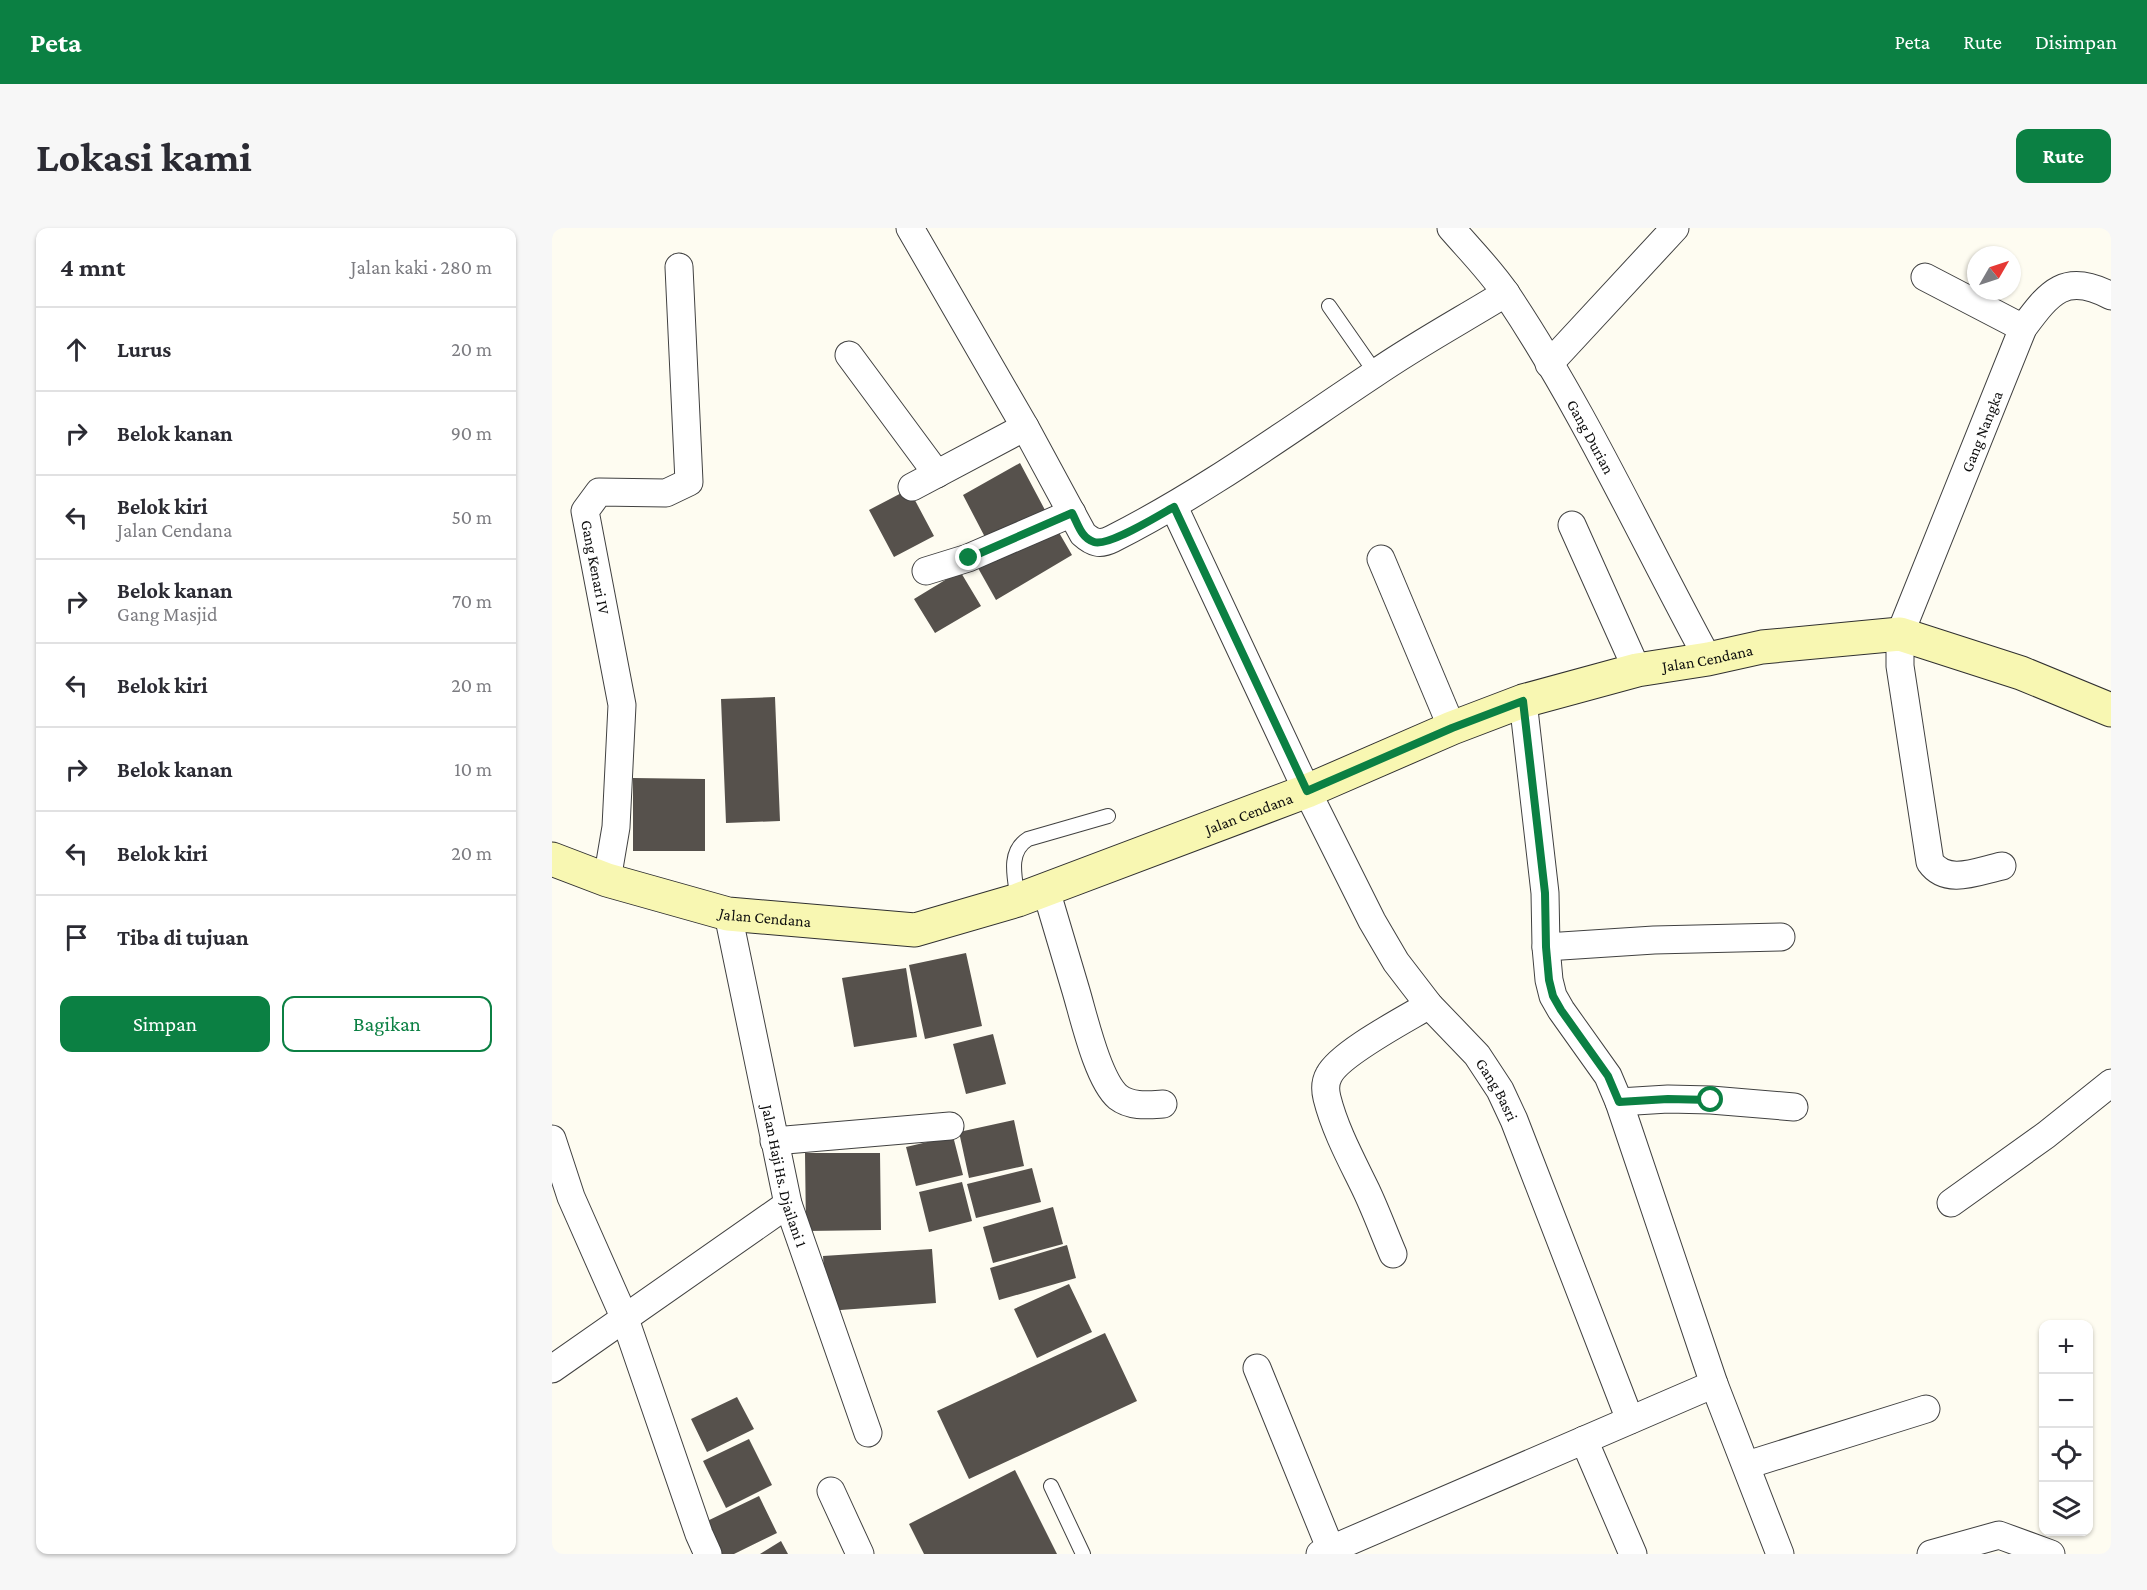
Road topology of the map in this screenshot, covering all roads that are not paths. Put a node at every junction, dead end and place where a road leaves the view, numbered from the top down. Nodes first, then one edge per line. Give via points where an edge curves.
1 (910, 228) edge
2 (1451, 228) edge
3 (1675, 228) edge
4 (679, 267) dead end
5 (1925, 277) dead end
6 (1506, 293) junction
7 (2111, 296) edge
8 (1329, 306) dead end
9 (2023, 328) junction
10 (849, 356) dead end
11 (1549, 364) junction
12 (1375, 372) junction
13 (1025, 427) junction
14 (937, 474) junction
15 (912, 487) dead end
16 (1174, 507) junction
17 (1072, 513) junction
18 (1572, 525) dead end
19 (1381, 560) dead end
20 (926, 571) dead end
21 (1900, 634) junction
22 (1708, 659) junction
23 (1637, 670) junction
24 (1523, 701) junction
25 (2111, 710) edge
26 (1452, 728) junction
27 (1307, 791) junction
28 (1108, 816) dead end
29 (552, 859) edge
30 (2002, 866) dead end
31 (607, 880) junction
32 (1032, 895) junction
33 (728, 914) junction
34 (1781, 937) dead end
35 (1546, 947) junction
36 (1429, 1005) junction
37 (2111, 1083) edge
38 (1619, 1102) junction
39 (1162, 1104) dead end
40 (1794, 1107) dead end
41 (950, 1126) dead end
42 (552, 1139) edge
43 (774, 1141) junction
44 (561, 1203) edge
45 (1951, 1203) dead end
46 (788, 1204) junction
47 (1393, 1254) dead end
48 (625, 1319) junction
49 (1257, 1368) dead end
50 (552, 1369) edge
51 (1714, 1384) junction
52 (1926, 1409) dead end
53 (1630, 1420) junction
54 (868, 1433) dead end
55 (1584, 1440) junction
56 (1747, 1465) junction
57 (1051, 1486) dead end
58 (831, 1491) dead end
59 (1325, 1552) edge
60 (708, 1554) edge
61 (861, 1554) edge
62 (1083, 1554) edge
63 (1633, 1554) edge
64 (1780, 1554) edge
65 (1931, 1554) edge
66 (2051, 1554) edge

1 - 13 street
2 - 6 street, Gang Durian
3 - 11 street
4 - 31 street, Gang Kenari IV via 689,482 666,493 598,492 585,511 622,705 616,827
5 - 9 street
6 - 11 street, Gang Durian
6 - 12 street
7 - 9 street, Gang Nangka via 2084,287 2062,287 2045,299
8 - 12 lane
9 - 21 street, Gang Nangka
10 - 14 street
11 - 22 street, Gang Durian
12 - 16 street
13 - 14 street
13 - 17 street
14 - 15 street
16 - 17 street via 1100,543 1083,534
16 - 27 street, Gang Basri
17 - 20 street via 969,558
18 - 23 street
19 - 26 street
21 - 22 street, Jalan Cendana via 1762,647
21 - 25 street, Jalan Cendana via 2021,673
21 - 30 street via 1900,666 1930,862 1935,869 1955,876
22 - 23 street, Jalan Cendana
23 - 24 street, Jalan Cendana
24 - 26 street, Jalan Cendana
24 - 35 street via 1545,893
26 - 27 street, Jalan Cendana
27 - 32 street, Jalan Cendana
27 - 36 street, Gang Basri via 1372,921 1396,962
28 - 32 lane via 1019,844 1015,876
29 - 31 street, Jalan Cendana
31 - 33 street, Jalan Cendana
32 - 33 street, Jalan Cendana via 915,930
32 - 39 street via 1111,1090 1129,1103
33 - 43 street, Jalan Haji Hs. Djailani 1
34 - 35 street
35 - 38 street via 1553,996 1608,1076
36 - 47 street via 1336,1065 1326,1086 1343,1142
36 - 53 street, Gang Basri via 1477,1055 1500,1090
37 - 45 street
38 - 40 street via 1711,1100
38 - 51 street
41 - 43 street
42 - 44 street
43 - 46 street, Jalan Haji Hs. Djailani 1
44 - 48 street
46 - 48 street
46 - 54 street, Jalan Haji Hs. Djailani 1
48 - 50 street
48 - 60 street
49 - 59 street
51 - 53 street
51 - 56 street
52 - 56 street
53 - 55 street
55 - 59 street
55 - 63 street
56 - 64 street
57 - 62 lane
58 - 61 street
65 - 66 street via 1999,1534

